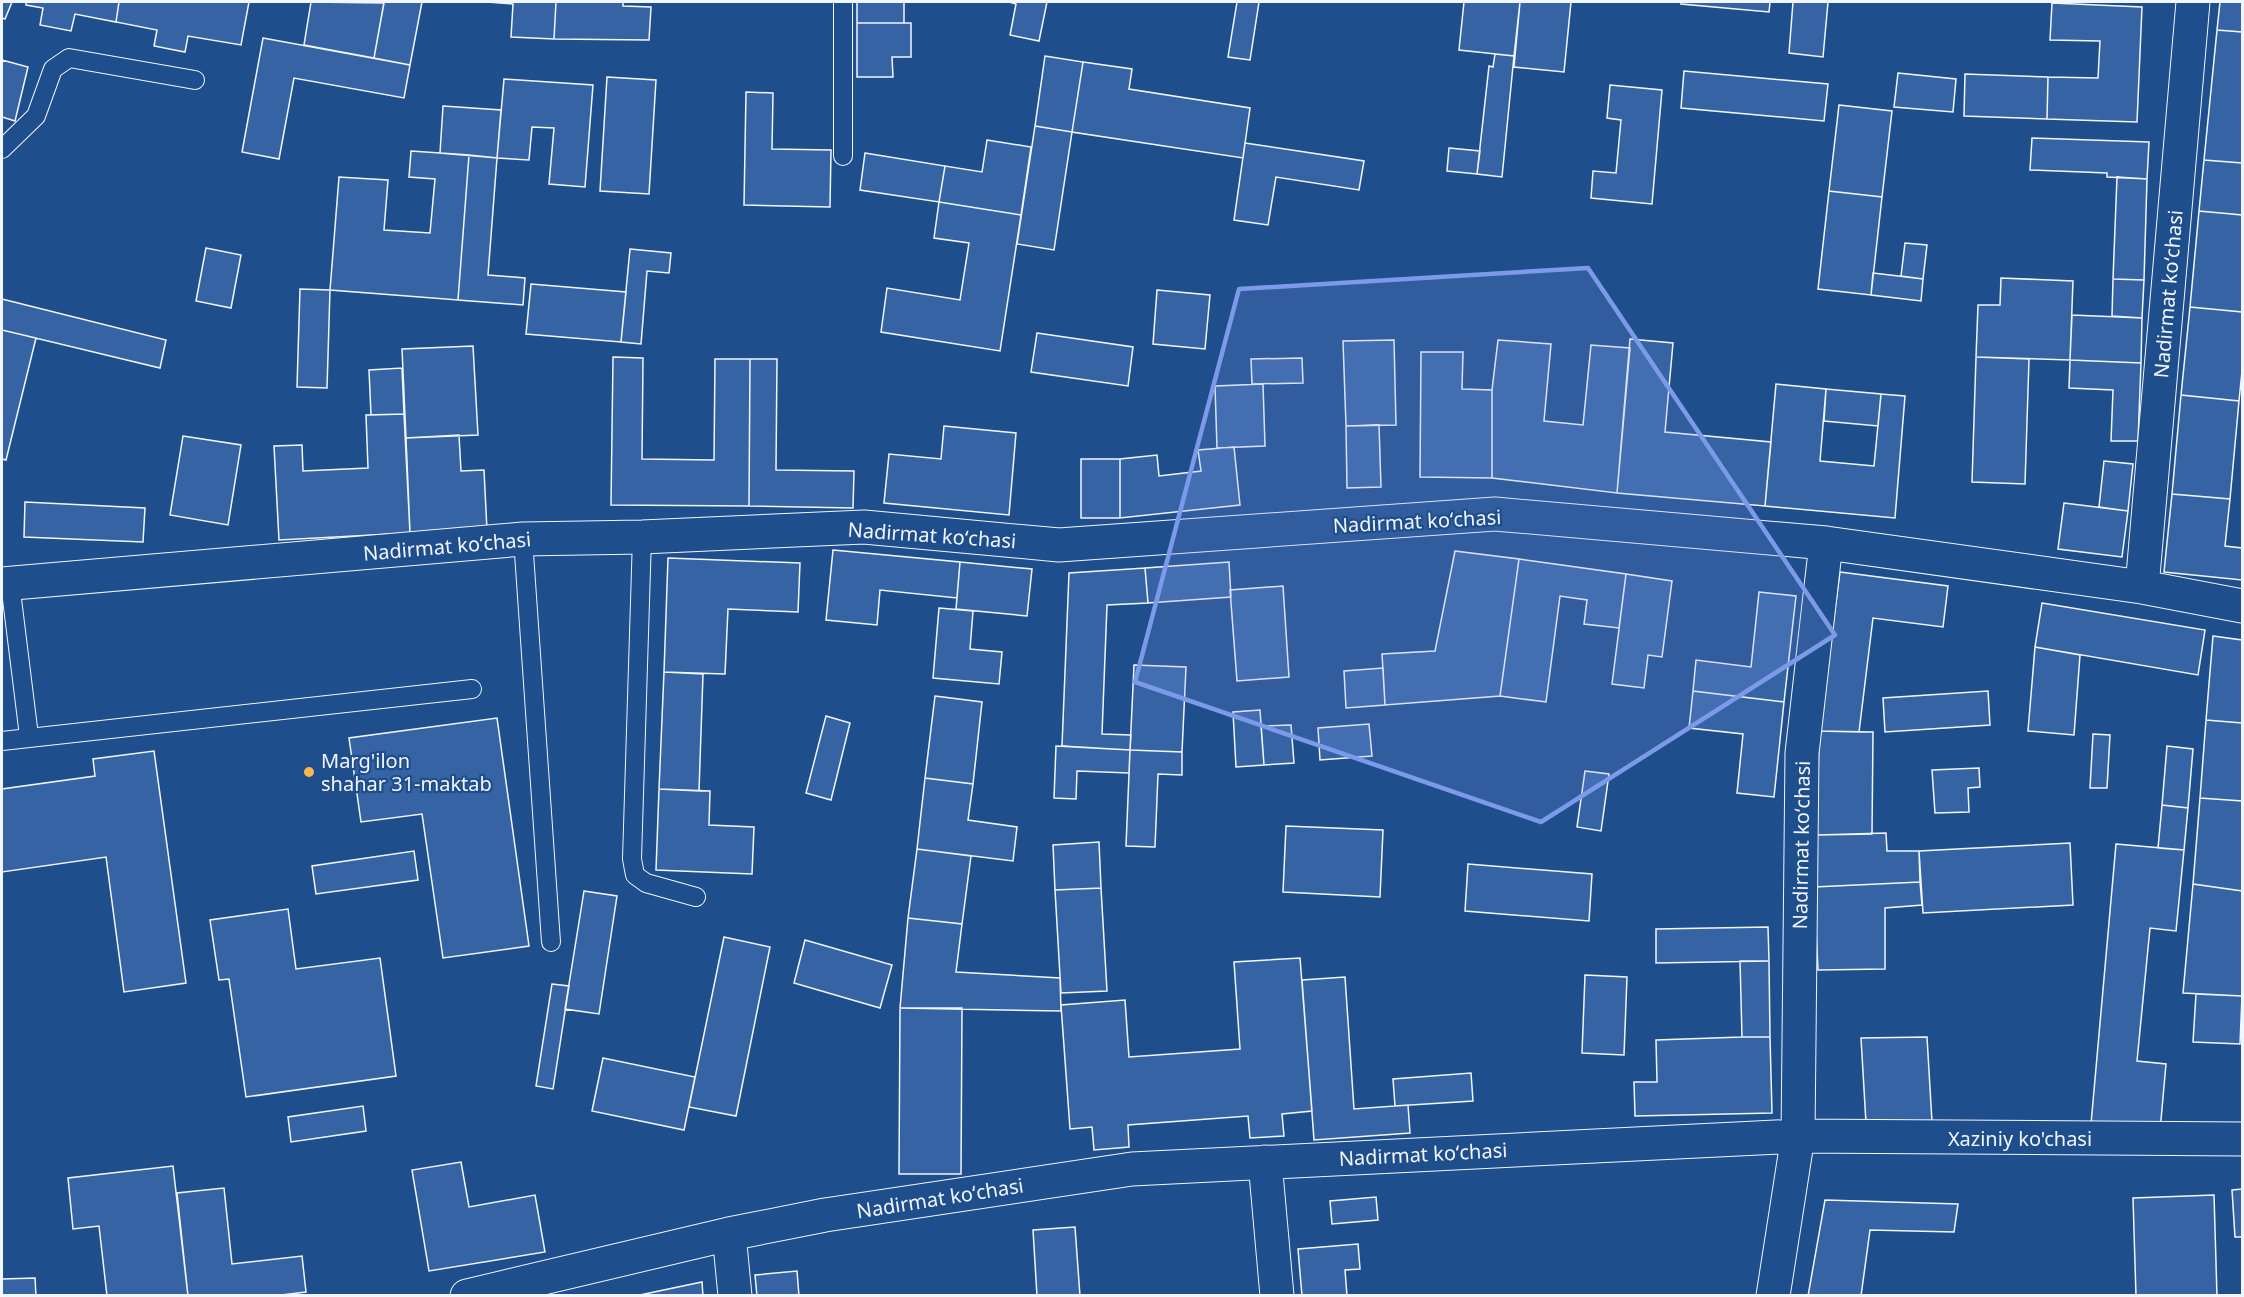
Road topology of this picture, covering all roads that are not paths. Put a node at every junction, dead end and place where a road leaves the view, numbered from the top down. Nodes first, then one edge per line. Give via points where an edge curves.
1 (843, 2) edge
2 (2193, 2) edge
3 (195, 80) dead end
4 (2, 149) edge
5 (843, 156) dead end
6 (642, 537) junction
7 (523, 539) junction
8 (1826, 543) junction
9 (6, 584) edge
10 (2142, 587) junction
11 (2242, 606) edge
12 (472, 689) dead end
13 (29, 736) junction
14 (2, 741) edge
15 (696, 897) dead end
16 (551, 942) dead end
17 (1797, 1136) junction
18 (2242, 1139) edge
19 (1265, 1162) junction
20 (729, 1234) junction
21 (467, 1296) edge
22 (735, 1296) edge
23 (1277, 1296) edge
24 (1773, 1296) edge

1 - 5 lane
2 - 10 street, Nadirmat koʻchasi
3 - 4 lane via 69,58 53,69 36,116
6 - 7 street, Nadirmat koʻchasi
6 - 8 street, Nadirmat koʻchasi via 864,527 1059,545 1496,514
6 - 15 lane via 632,859 635,874 646,883
7 - 9 street, Nadirmat koʻchasi
7 - 16 lane
8 - 10 street, Nadirmat koʻchasi
8 - 17 street, Nadirmat koʻchasi via 1802,753
9 - 13 lane
10 - 11 street, Nadirmat koʻchasi
12 - 13 lane
13 - 14 lane
17 - 18 street, Xaziniy ko'chasi
17 - 19 street, Nadirmat koʻchasi
17 - 24 street
19 - 20 street, Nadirmat koʻchasi via 1132,1169 825,1215
19 - 23 street
20 - 21 street, Nadirmat koʻchasi
20 - 22 street

